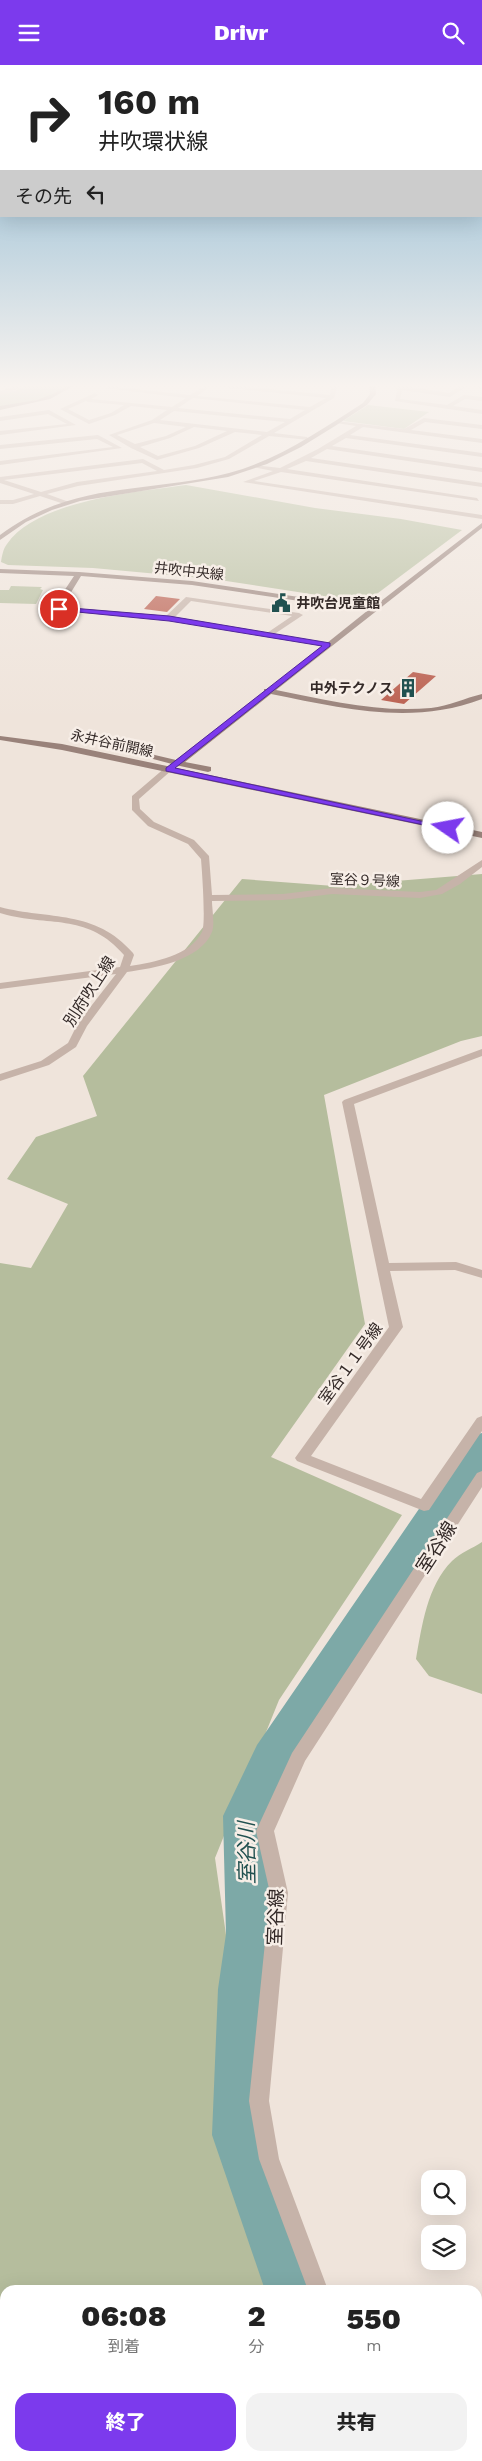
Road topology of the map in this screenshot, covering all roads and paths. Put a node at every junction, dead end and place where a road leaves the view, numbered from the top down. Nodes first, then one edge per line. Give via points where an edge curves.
1 (30, 496) edge
2 (46, 496) edge
3 (100, 496) edge
4 (338, 496) edge
5 (464, 496) edge
6 (480, 498) edge
7 (0, 502) edge
8 (68, 503) junction
9 (459, 514) junction
10 (482, 517) edge
11 (482, 525) edge
12 (0, 537) edge
13 (0, 571) edge
14 (79, 574) junction
15 (373, 610) junction
16 (169, 619) junction
17 (270, 635) junction
18 (327, 645) junction
19 (267, 691) junction
20 (482, 696) edge
21 (0, 733) edge
22 (0, 738) edge
23 (178, 762) junction
24 (169, 769) junction
25 (385, 811) junction
26 (482, 827) edge
27 (482, 835) edge
28 (482, 863) edge
29 (208, 898) junction
30 (0, 910) edge
31 (124, 970) junction
32 (0, 986) edge
33 (482, 1052) edge
34 (0, 1078) edge
35 (383, 1267) junction
36 (482, 1274) edge
37 (482, 1421) edge
38 (482, 1477) edge
39 (476, 1495) edge
40 (316, 2285) edge

1 - 7 street via 13,502
2 - 8 street
3 - 8 street
4 - 9 street
5 - 6 street
6 - 9 street
8 - 12 street via 30,517
9 - 10 street
11 - 15 street
13 - 14 street, 井吹中央線
14 - 15 street, 井吹中央線 via 201,584
14 - 16 street via 59,609
15 - 18 street
16 - 17 street
16 - 17 street via 189,599 299,615
17 - 18 street
18 - 19 street
19 - 20 street via 394,711 445,707
19 - 23 street
21 - 23 street, 永井谷前開線 via 46,737
22 - 24 street, 永井谷前開線
23 - 24 street
23 - 25 street, 永井谷前開線
24 - 25 street, 永井谷前開線
24 - 29 street via 136,798 136,810 151,824 191,841 206,858
25 - 26 street, 永井谷前開線
25 - 27 street, 永井谷前開線
28 - 29 street, 室谷９号線 via 457,883 439,892 420,895 332,891 283,897
29 - 31 street via 208,931 196,947 163,963
30 - 31 street, 別府吹上線 via 88,925 121,944 129,955
31 - 32 street
31 - 34 street, 別府吹上線 via 82,1025 72,1045 45,1063
33 - 35 street, 室谷１１号線 via 348,1102
35 - 36 street via 456,1266
35 - 37 street, 室谷１１号線 via 396,1327 302,1458 424,1506
38 - 39 street, 室谷線
39 - 40 street, 室谷線 via 298,1758 265,1831 279,1893 259,2101 270,2159

